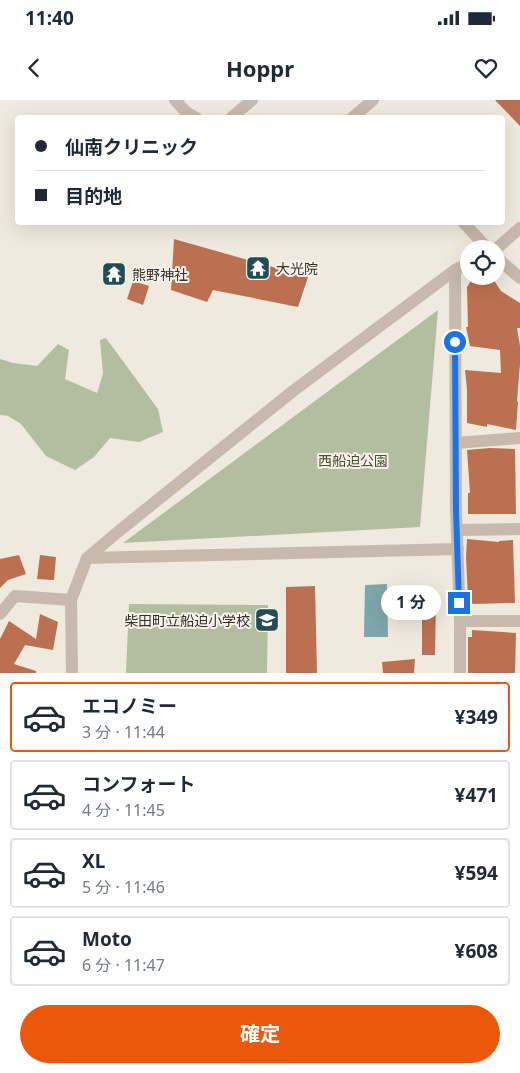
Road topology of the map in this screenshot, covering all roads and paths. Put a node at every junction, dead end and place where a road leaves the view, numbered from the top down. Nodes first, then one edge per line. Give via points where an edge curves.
1 (175, 100) edge
2 (252, 100) edge
3 (373, 100) edge
4 (191, 115) edge
5 (234, 115) edge
6 (356, 115) edge
7 (465, 225) edge
8 (520, 228) edge
9 (479, 240) edge
10 (505, 241) edge
11 (505, 265) edge
12 (460, 268) edge
13 (455, 270) junction
14 (520, 278) edge
15 (520, 438) edge
16 (456, 443) junction
17 (520, 529) edge
18 (457, 530) junction
19 (458, 549) junction
20 (87, 558) junction
21 (71, 600) junction
22 (0, 614) edge
23 (460, 621) junction
24 (520, 621) edge
25 (72, 673) edge
26 (460, 673) edge

1 - 4 street
2 - 5 street
3 - 6 street
7 - 9 street
8 - 10 street
11 - 14 street
12 - 13 street
13 - 16 street
13 - 20 street via 293,391
15 - 16 street
16 - 18 street
17 - 18 street
18 - 19 street
19 - 20 street
19 - 23 street
20 - 21 street
21 - 22 street via 15,596
21 - 25 street
23 - 24 street
23 - 26 street

